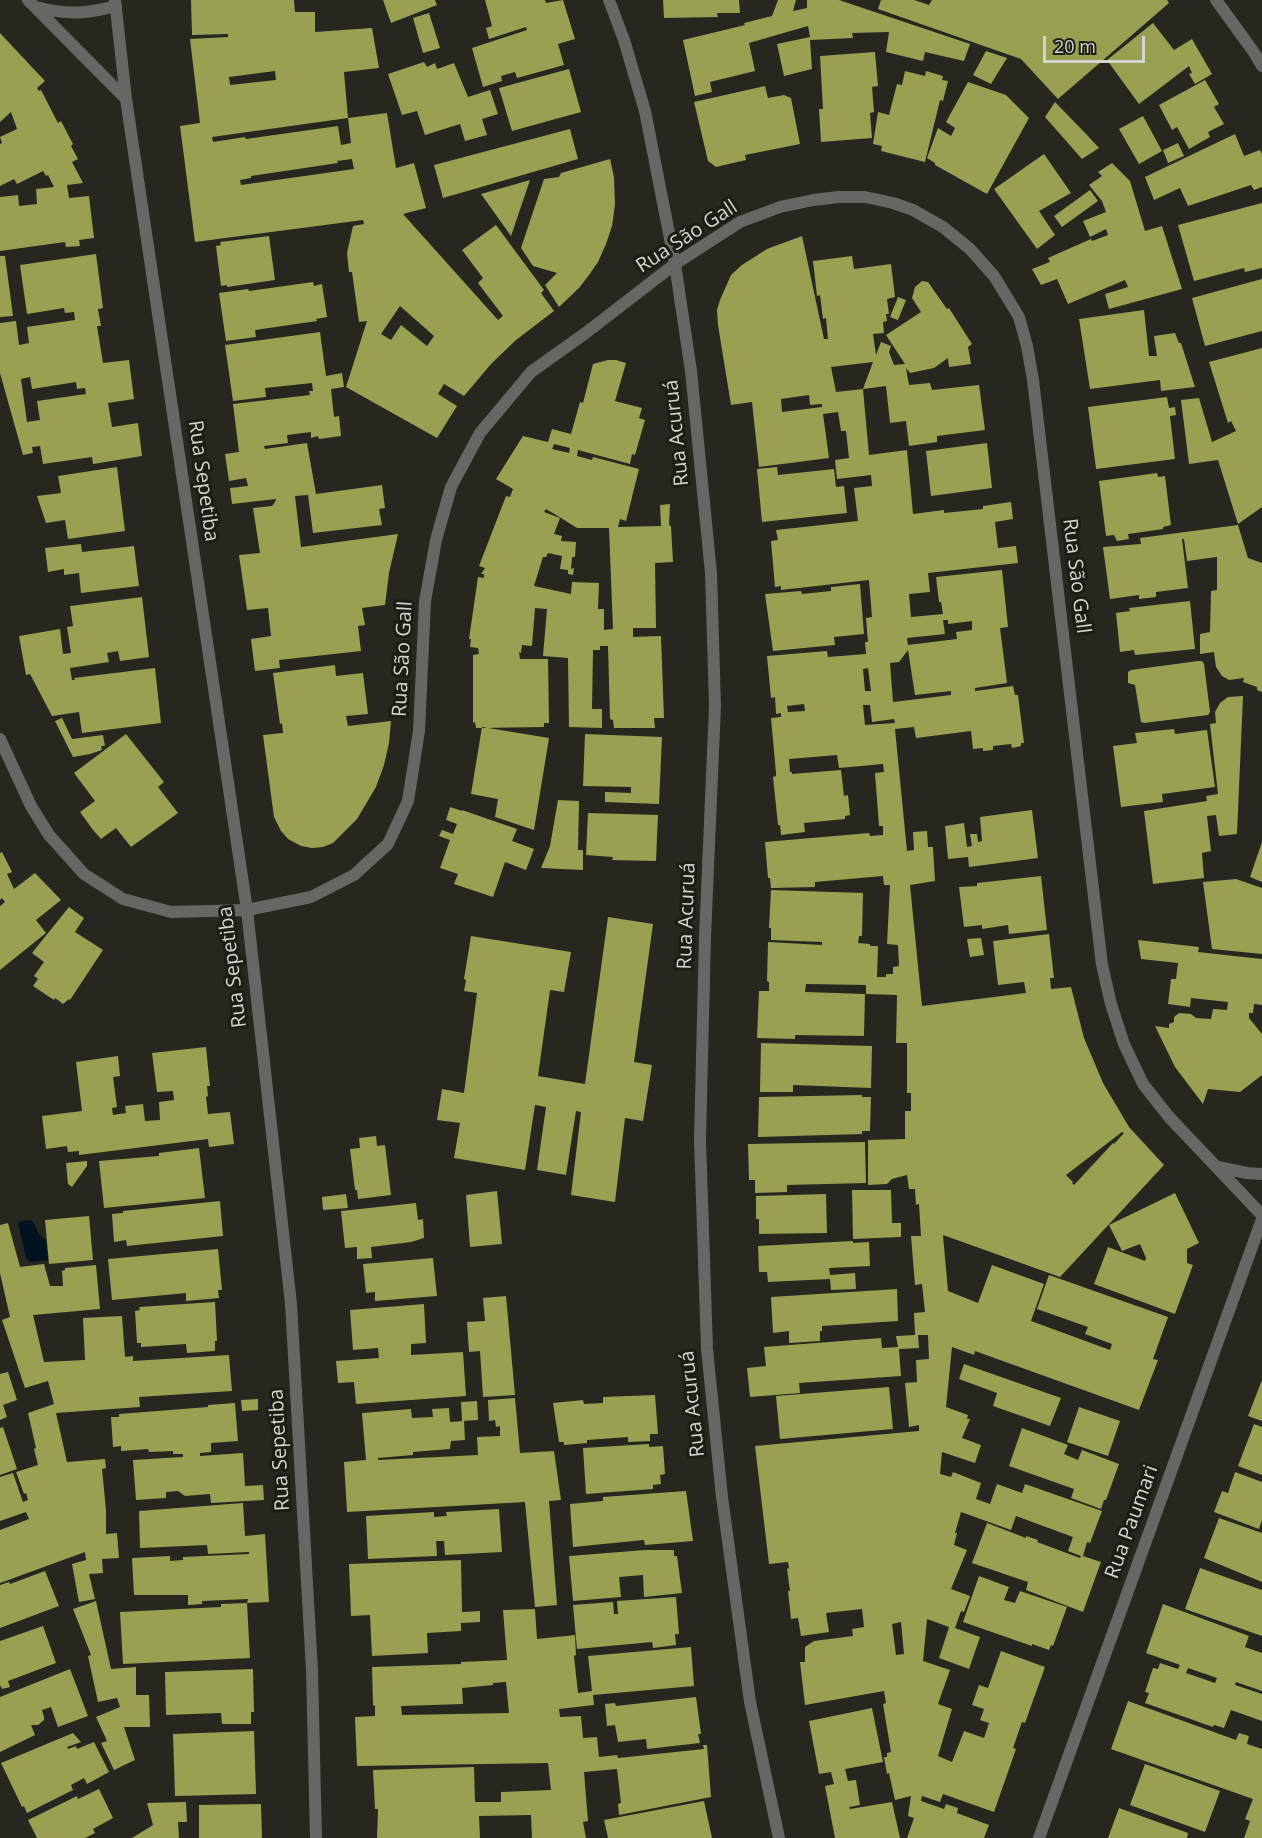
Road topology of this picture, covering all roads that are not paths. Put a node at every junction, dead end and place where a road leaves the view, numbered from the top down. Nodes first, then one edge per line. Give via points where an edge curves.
1 (609, 0) edge
2 (1216, 0) edge
3 (115, 3) edge
4 (32, 4) edge
5 (1262, 66) edge
6 (126, 99) junction
7 (675, 264) junction
8 (0, 739) edge
9 (247, 910) junction
10 (1218, 1167) junction
11 (1262, 1174) edge
12 (1262, 1217) edge
13 (316, 1838) edge
14 (779, 1838) edge
15 (1039, 1838) edge

1 - 7 street, Rua Acuruá via 645,111
2 - 5 street
3 - 4 street via 78,14 58,13
3 - 6 street, Rua Sepetiba
4 - 6 street
6 - 9 street, Rua Sepetiba
7 - 9 street, Rua São Gall via 531,372 480,433 451,487 425,601 419,731 408,801 388,844 354,875 310,897
7 - 10 street, Rua São Gall via 740,222 780,207 813,200 865,197 913,210 943,227 994,276 1018,317 1033,380 1100,944 1111,1005 1143,1084 1169,1118
7 - 14 street, Rua Acuruá via 691,371 711,573 715,706 700,1140 707,1349 722,1497 750,1702
8 - 9 street, Rua São Gall via 49,835 84,874 123,899 171,912
9 - 13 street, Rua Sepetiba via 291,1304 312,1670
10 - 11 street
10 - 12 street, Rua São Gall
12 - 15 street, Rua Paumari

